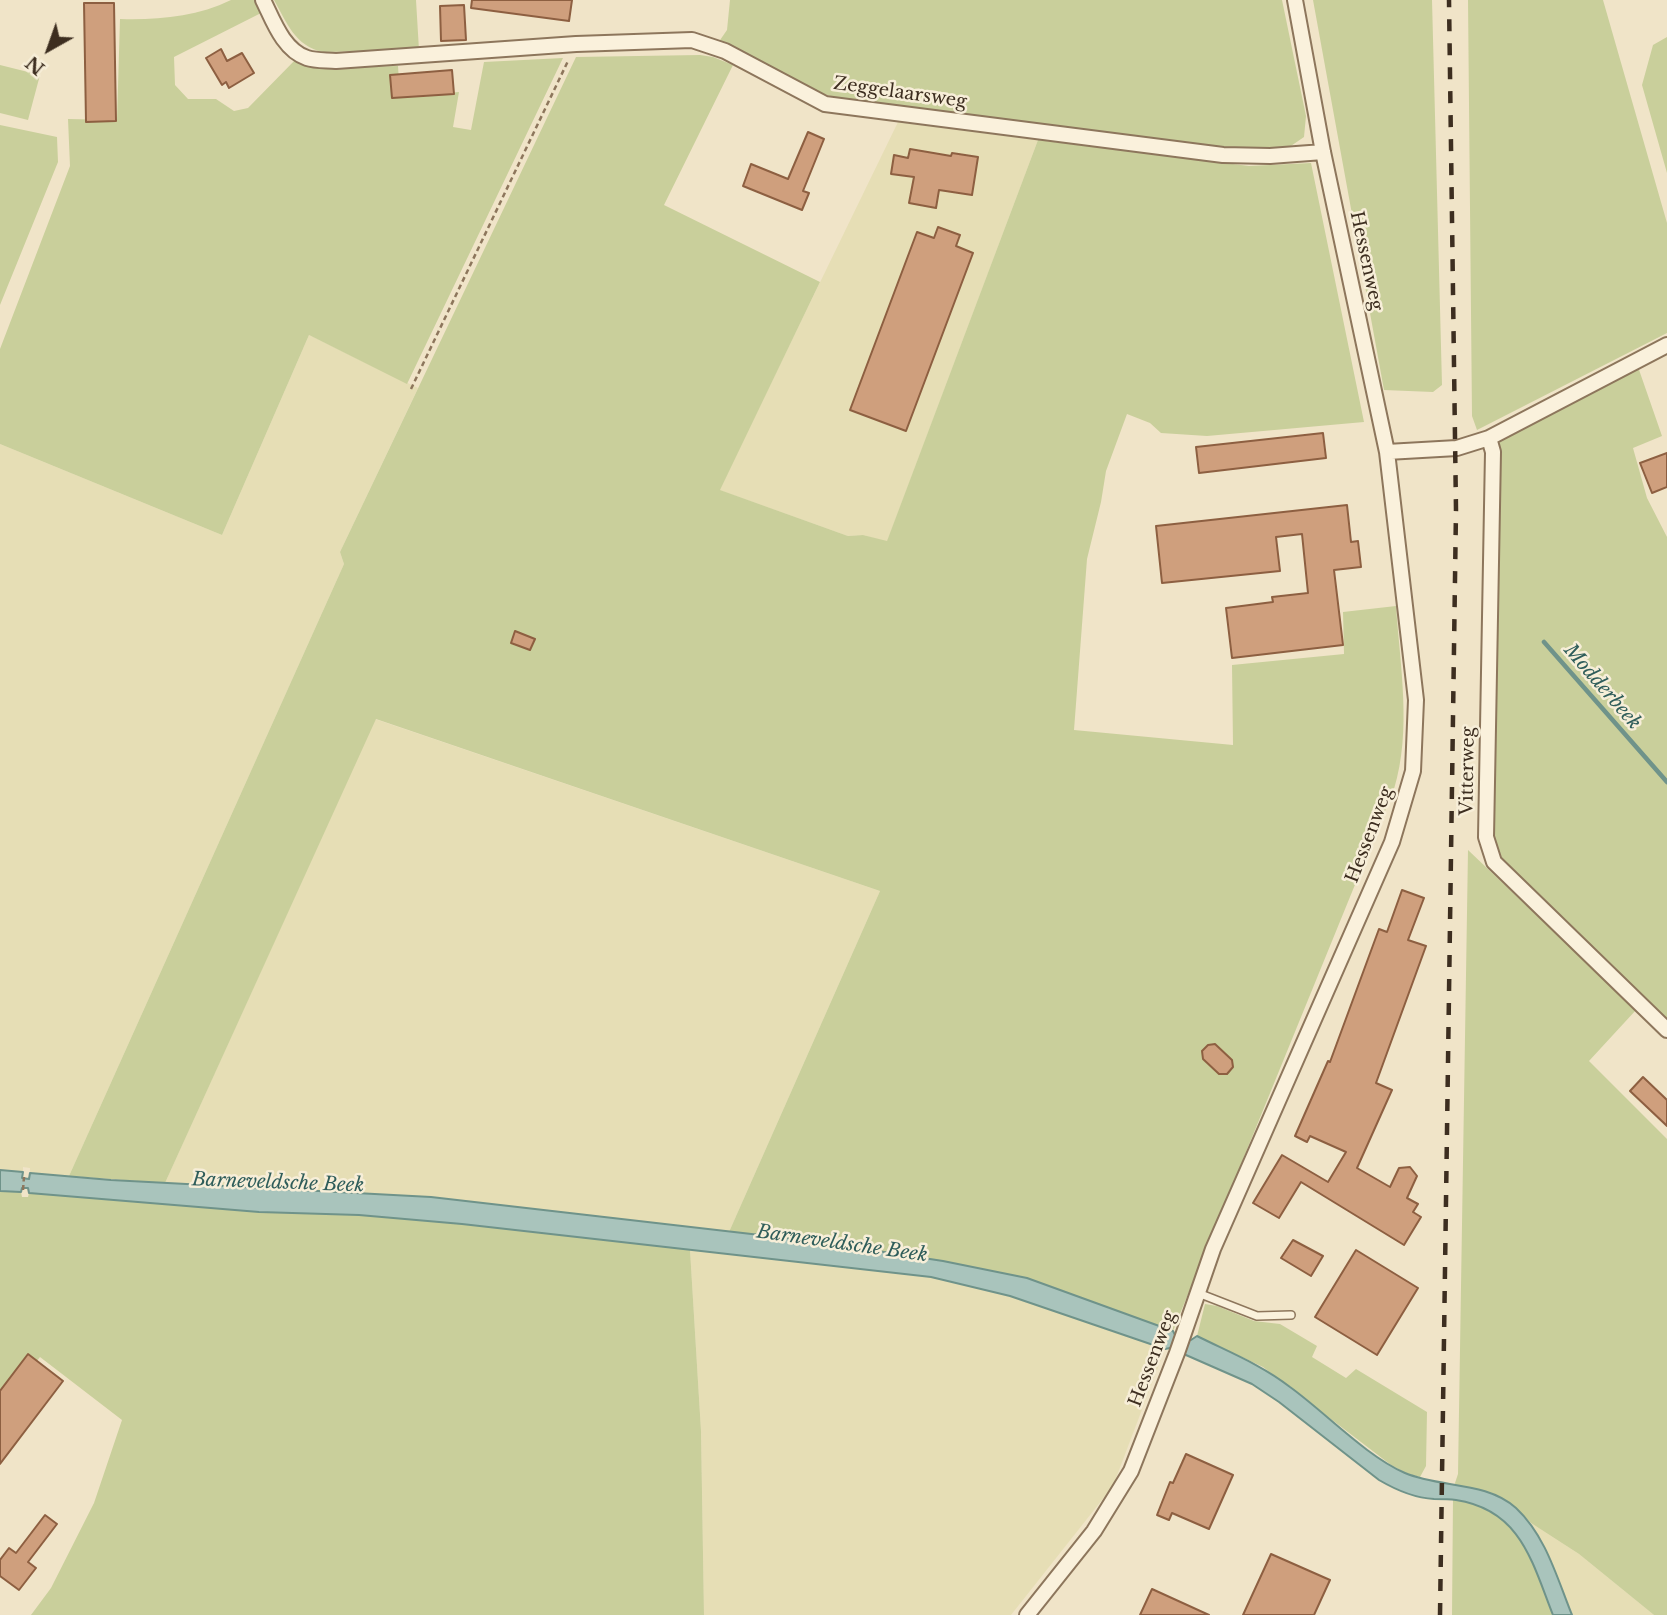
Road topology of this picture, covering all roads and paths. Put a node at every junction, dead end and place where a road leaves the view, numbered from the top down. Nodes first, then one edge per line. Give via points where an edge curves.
1 (263, 0) edge
2 (1295, 0) edge
3 (576, 44) junction
4 (1323, 152) junction
5 (1667, 345) edge
6 (411, 389) dead end
7 (1489, 438) junction
8 (1387, 452) junction
9 (1667, 1030) edge
10 (24, 1177) dead end
11 (23, 1190) dead end
12 (1198, 1293) junction
13 (1291, 1315) dead end
14 (1027, 1615) edge

1 - 3 street, Zeggelaarsweg via 280,35 309,59 336,61
2 - 4 street, Hessenweg
3 - 4 street, Zeggelaarsweg via 692,40 725,51 825,104 1223,155
3 - 6 path
4 - 8 street, Hessenweg
5 - 7 street
7 - 8 street via 1457,448
7 - 9 street, Vitterweg via 1493,452 1486,837 1494,862
8 - 12 street, Hessenweg via 1416,700 1413,771 1392,842 1239,1187
10 - 11 path
12 - 13 lane via 1257,1316
12 - 14 street, Hessenweg via 1130,1471 1094,1531

